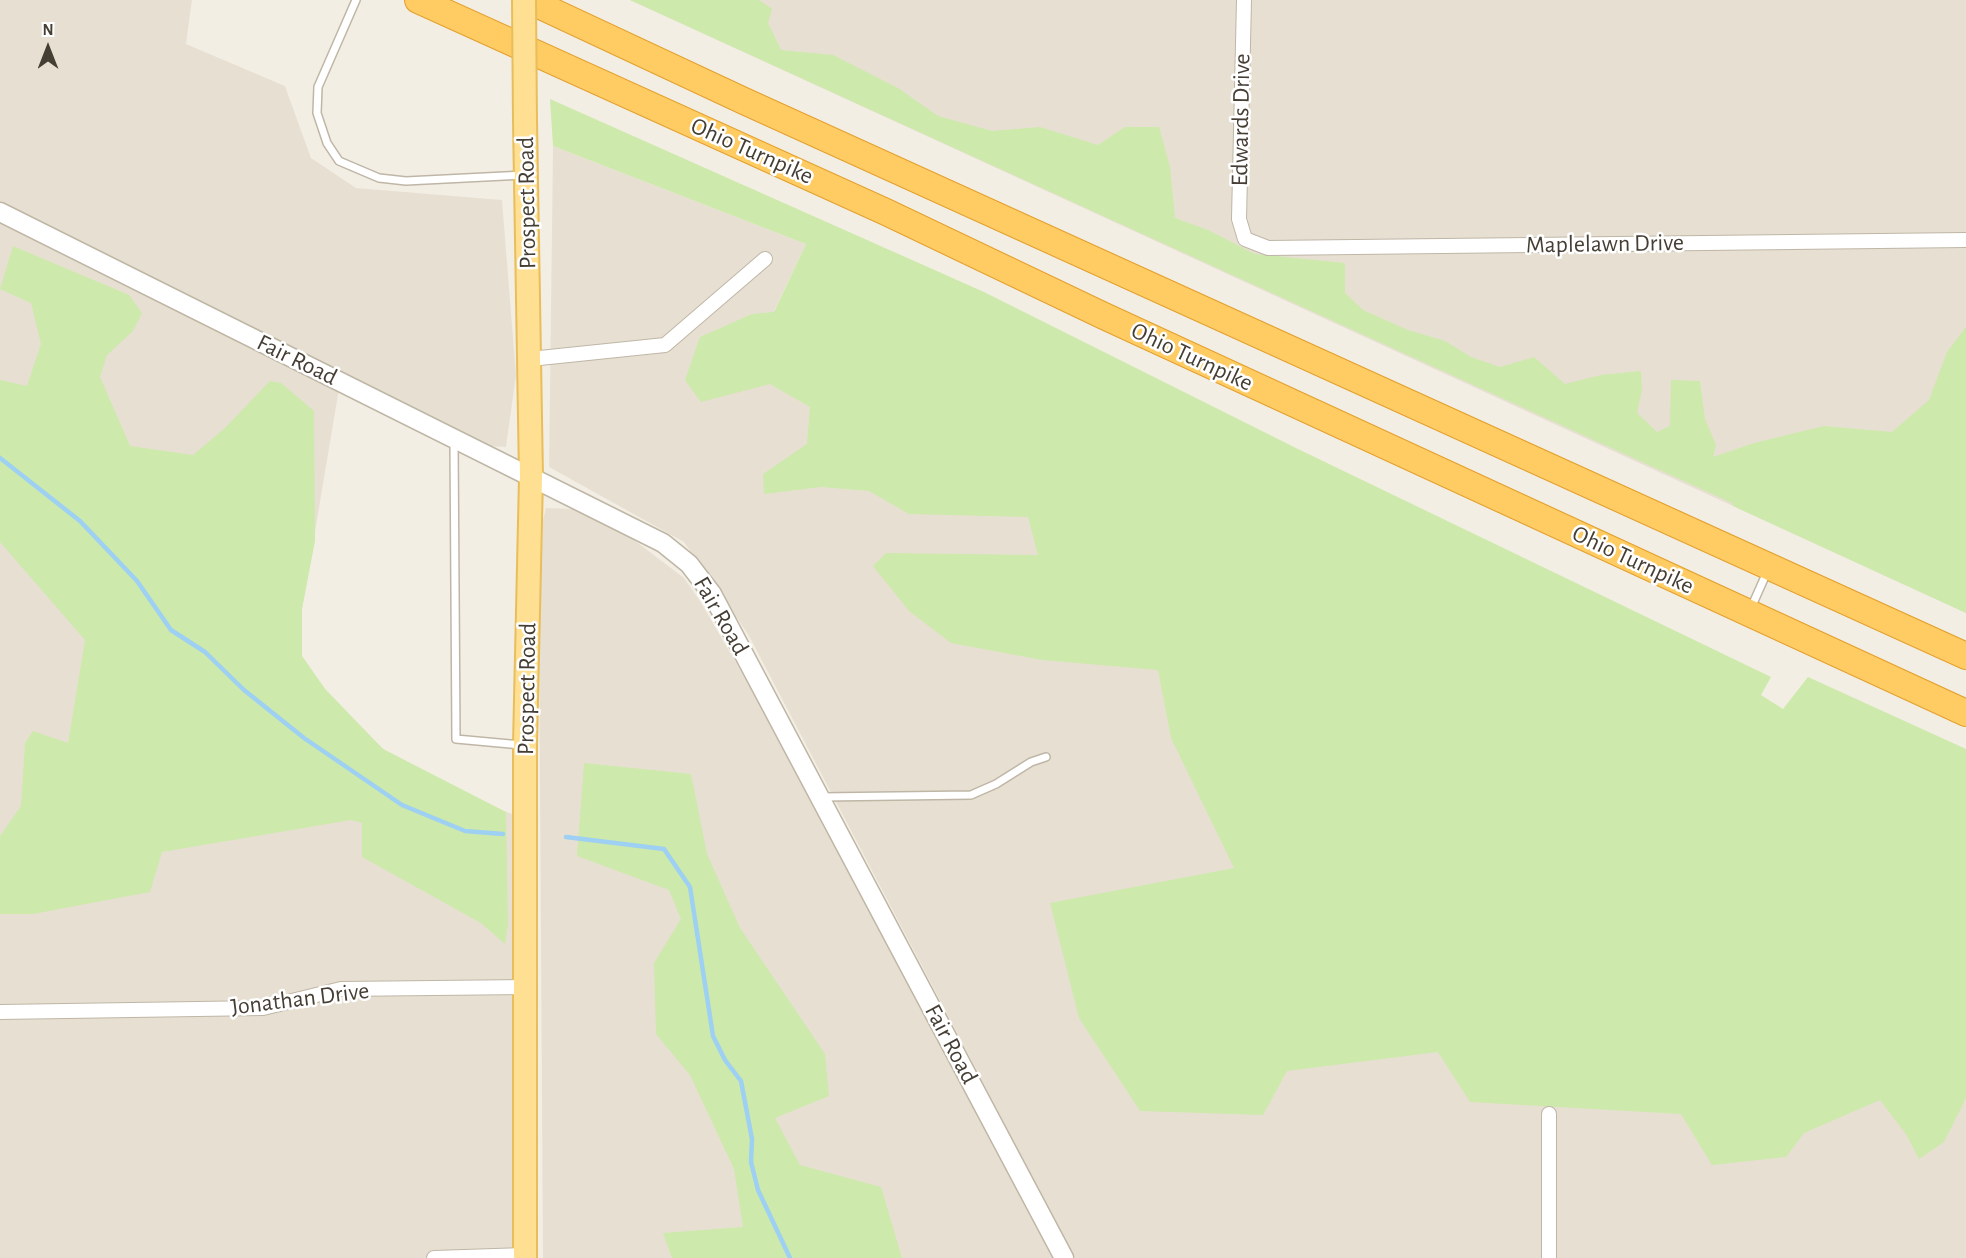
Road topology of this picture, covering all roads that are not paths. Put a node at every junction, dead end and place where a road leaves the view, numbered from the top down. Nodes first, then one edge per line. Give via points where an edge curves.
1 (356, 0) edge
2 (418, 0) edge
3 (526, 0) edge
4 (1244, 0) edge
5 (526, 175) junction
6 (0, 212) edge
7 (1245, 239) joint
8 (1966, 240) edge
9 (765, 259) dead end
10 (530, 359) junction
11 (454, 438) junction
12 (531, 477) junction
13 (1769, 567) junction
14 (1749, 613) junction
15 (1966, 656) edge
16 (1966, 714) edge
17 (525, 745) junction
18 (1046, 757) dead end
19 (819, 797) junction
20 (528, 987) junction
21 (0, 1012) edge
22 (1549, 1114) dead end
23 (525, 1256) edge
24 (434, 1258) edge
25 (1064, 1258) edge
26 (1549, 1258) edge

1 - 5 lane via 318,87 317,113 327,143 339,161 379,178 406,181
2 - 14 highway, Ohio Turnpike via 886,212
3 - 5 main road, Prospect Road, bridge
3 - 13 highway, Ohio Turnpike
4 - 7 street, Edwards Drive via 1239,219
5 - 10 main road, Prospect Road
6 - 11 street, Fair Road
7 - 8 street, Maplelawn Drive via 1268,248
9 - 10 street via 665,345
10 - 12 main road, Prospect Road
11 - 12 street, Fair Road
11 - 17 lane via 456,739
12 - 17 main road, Prospect Road
12 - 19 street, Fair Road via 663,543 689,564 712,594
13 - 14 lane
13 - 15 highway, Ohio Turnpike
14 - 16 highway, Ohio Turnpike
17 - 20 main road, Prospect Road
18 - 19 lane via 971,795
19 - 25 street, Fair Road
20 - 21 street, Jonathan Drive via 341,989 263,1008
20 - 23 main road, Prospect Road
22 - 26 street
23 - 24 street

